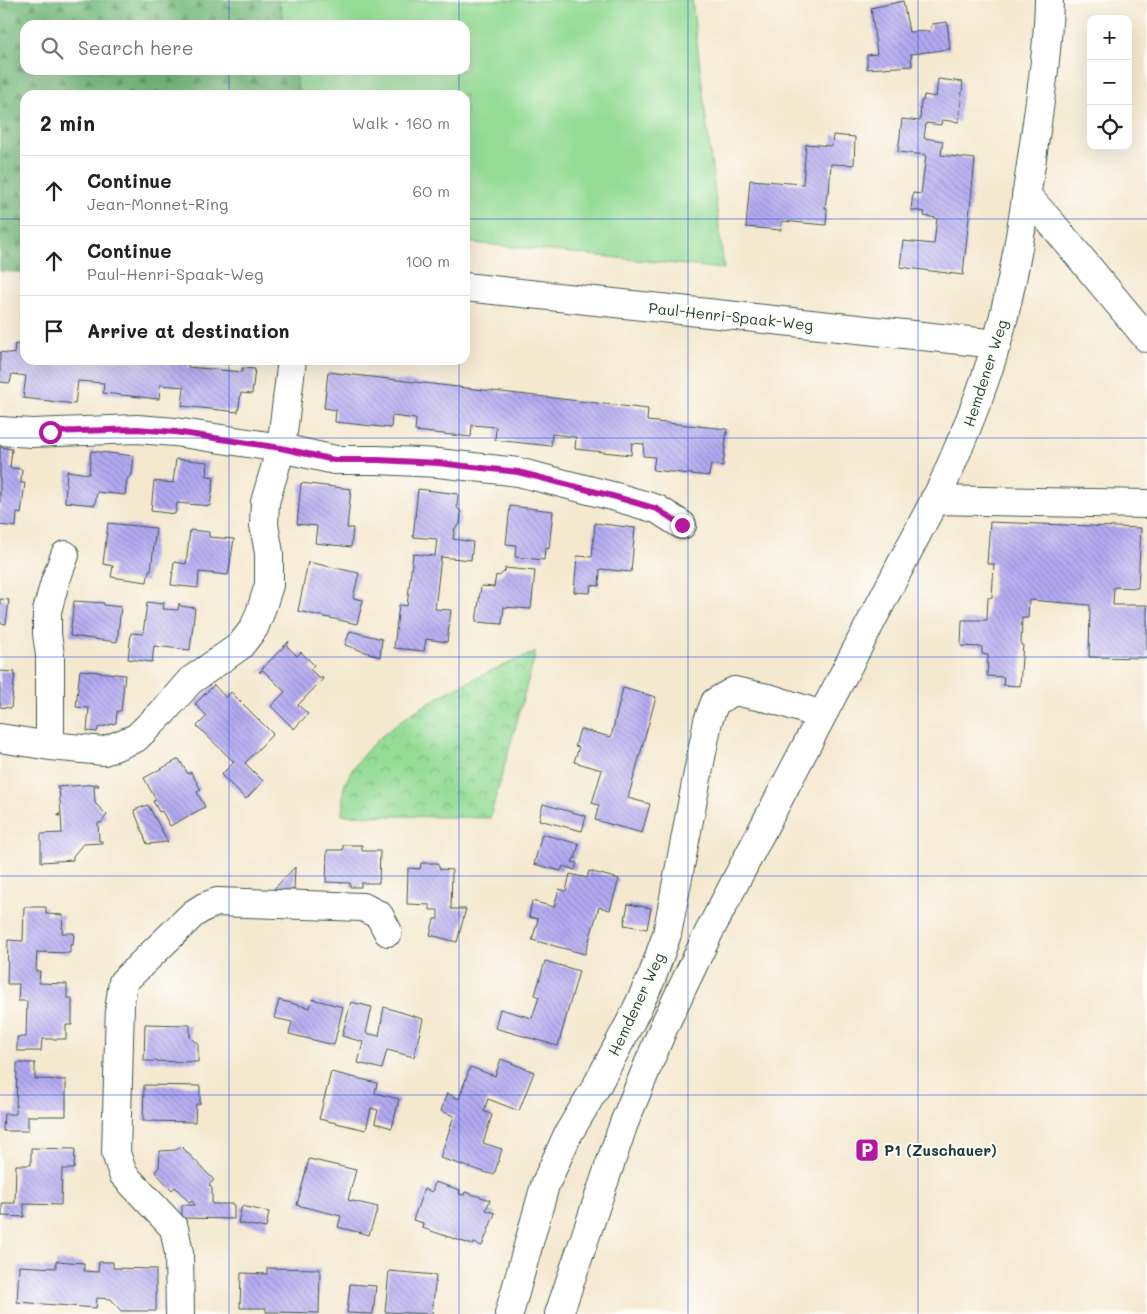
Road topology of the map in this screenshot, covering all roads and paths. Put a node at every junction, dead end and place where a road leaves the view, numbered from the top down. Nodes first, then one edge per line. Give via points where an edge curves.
1 (1048, 0) edge
2 (1026, 195) junction
3 (470, 288) edge
4 (1147, 338) edge
5 (997, 344) junction
6 (291, 365) edge
7 (0, 431) edge
8 (281, 448) junction
9 (934, 500) junction
10 (1147, 504) edge
11 (682, 525) dead end
12 (65, 555) dead end
13 (822, 715) junction
14 (0, 738) edge
15 (50, 746) junction
16 (388, 932) dead end
17 (180, 1314) edge
18 (509, 1314) edge
19 (559, 1314) edge

1 - 2 street, Hemdener Weg via 1042,91
2 - 4 street
2 - 5 street, Hemdener Weg
3 - 5 street, Paul-Henri-Spaak-Weg
5 - 9 street, Hemdener Weg via 968,427
6 - 8 street
7 - 8 street via 137,429
8 - 11 street via 334,460 438,463 518,472 657,509
8 - 15 street via 265,502 269,585 254,628 240,646 190,681 136,738 104,750
9 - 10 street
9 - 13 street, Hemdener Weg
12 - 15 street via 47,611
13 - 18 street, Hemdener Weg via 734,691 715,702 708,721 667,934 652,978 568,1134 545,1185
13 - 19 street, Hemdener Weg via 665,1024 624,1123
14 - 15 street
16 - 17 street via 379,915 363,907 217,902 193,914 123,982 116,1153 123,1174 174,1228 179,1254

